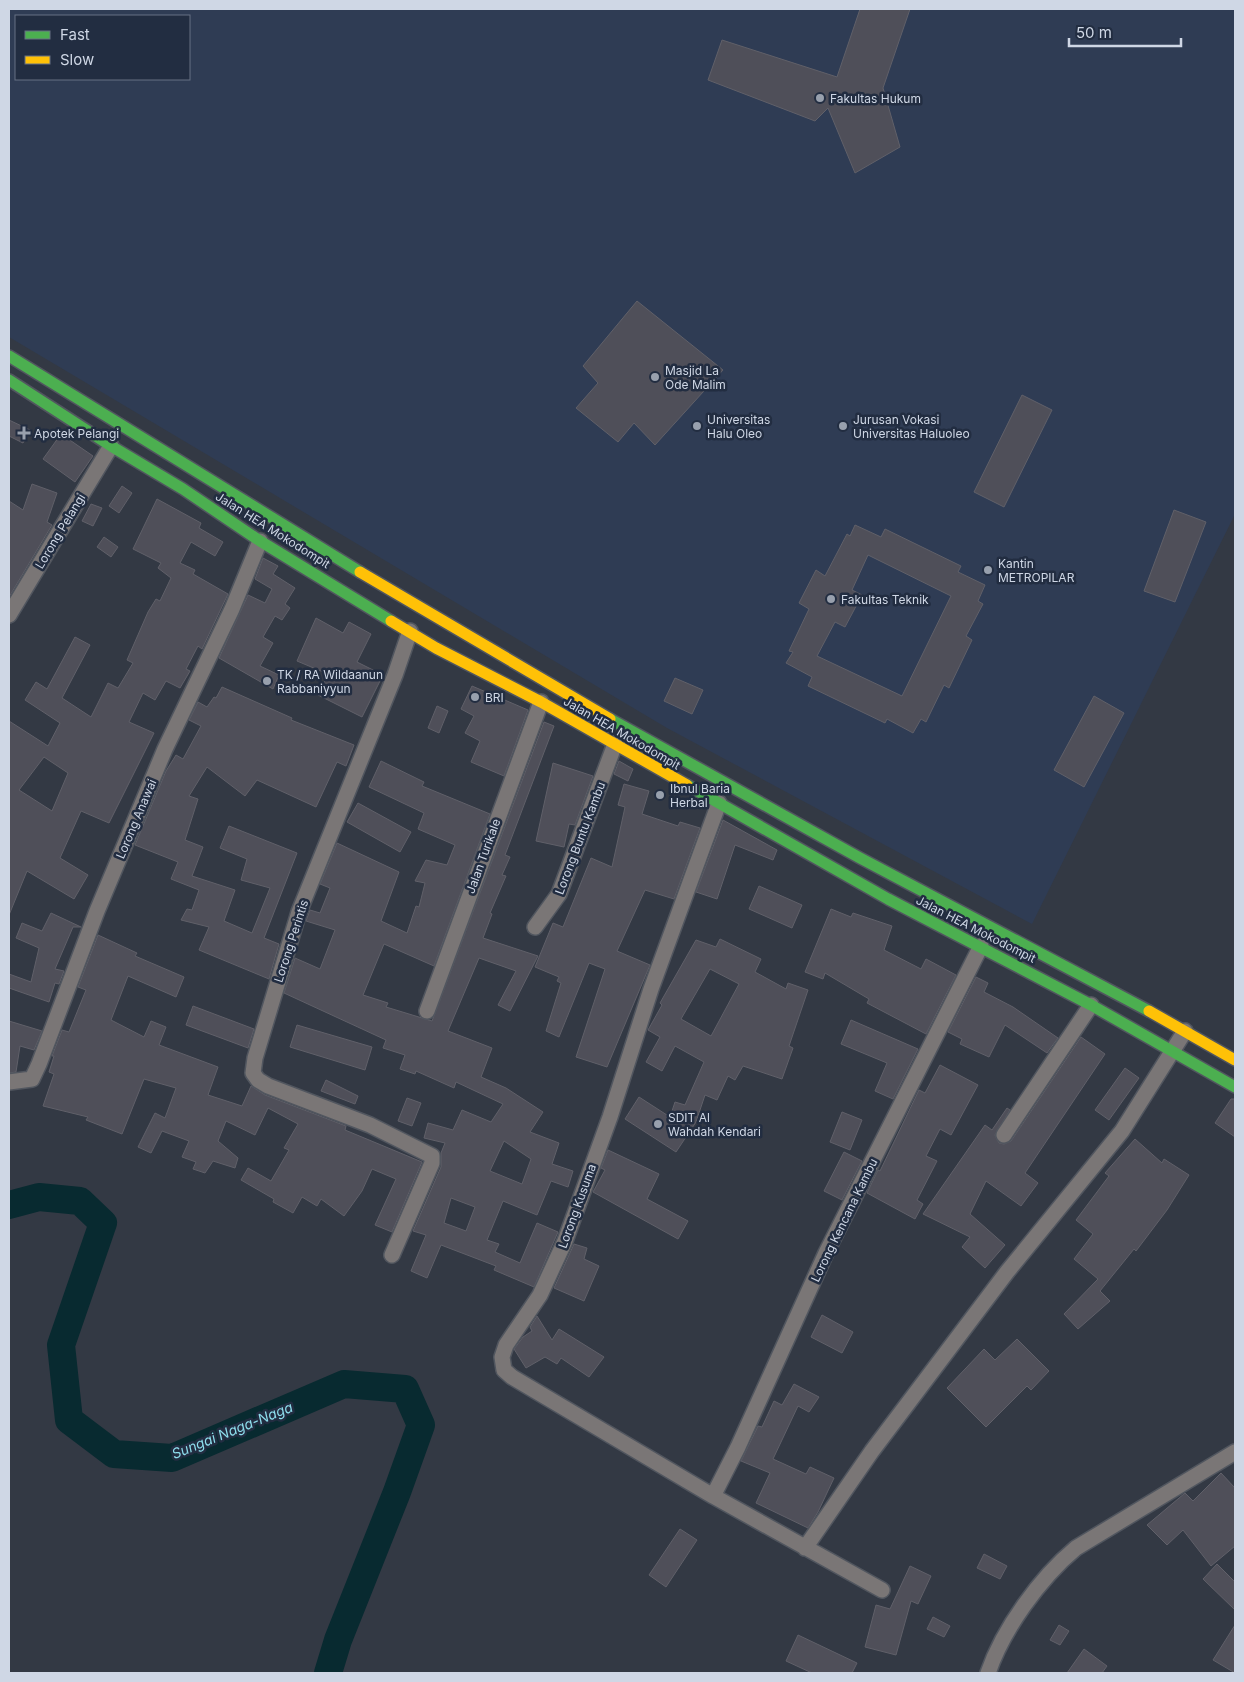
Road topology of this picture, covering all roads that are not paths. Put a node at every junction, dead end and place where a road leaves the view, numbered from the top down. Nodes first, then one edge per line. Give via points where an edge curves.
1 (9, 356) edge
2 (9, 380) edge
3 (88, 404) junction
4 (74, 423) junction
5 (111, 446) junction
6 (260, 541) junction
7 (372, 579) junction
8 (360, 600) junction
9 (9, 615) edge
10 (410, 631) junction
11 (541, 702) junction
12 (615, 744) junction
13 (719, 803) junction
14 (812, 831) junction
15 (802, 850) junction
16 (534, 927) dead end
17 (981, 946) junction
18 (1091, 1006) junction
19 (428, 1011) dead end
20 (1185, 1030) junction
21 (1173, 1050) junction
22 (1235, 1060) edge
23 (9, 1082) edge
24 (1235, 1087) edge
25 (1004, 1135) dead end
26 (392, 1255) dead end
27 (1235, 1452) edge
28 (713, 1496) junction
29 (805, 1548) junction
30 (882, 1590) dead end
31 (988, 1673) edge

1 - 3 street, Jalan HEA Mokodompit
2 - 4 street, Jalan HEA Mokodompit
3 - 4 street
3 - 7 street, Jalan HEA Mokodompit
4 - 5 street, Jalan HEA Mokodompit
5 - 6 street, Jalan HEA Mokodompit via 184,489
5 - 9 street, Lorong Pelangi
6 - 8 street, Jalan HEA Mokodompit
6 - 23 street, Lorong Anawai via 232,609 162,757 97,911 39,1064 32,1079
7 - 8 street
7 - 14 street, Jalan HEA Mokodompit
8 - 10 street, Jalan HEA Mokodompit
10 - 11 street, Jalan HEA Mokodompit via 436,648
10 - 26 street, Lorong Perintis via 299,912 253,1073 268,1086 370,1125 432,1156 432,1163
11 - 12 street, Jalan HEA Mokodompit
11 - 19 street, Jalan Turikale
12 - 13 street, Jalan HEA Mokodompit
12 - 16 street, Lorong Buntu Kambu via 559,894
13 - 15 street, Jalan HEA Mokodompit
13 - 28 street, Lorong Kusuma via 565,1241 540,1294 506,1344 502,1357 504,1370 512,1377
14 - 15 street
14 - 20 street, Jalan HEA Mokodompit
15 - 17 street, Jalan HEA Mokodompit via 888,899
17 - 18 street, Jalan HEA Mokodompit
17 - 28 street, Lorong Kencana Kambu via 826,1253
18 - 21 street, Jalan HEA Mokodompit
18 - 25 street
20 - 21 street
20 - 22 street, Jalan HEA Mokodompit
21 - 24 street, Jalan HEA Mokodompit
21 - 29 street via 1122,1131 1007,1272 867,1458
27 - 31 street via 1076,1548 1054,1566 1014,1621
28 - 29 street, Lorong Kusuma
29 - 30 street, Lorong Kusuma

